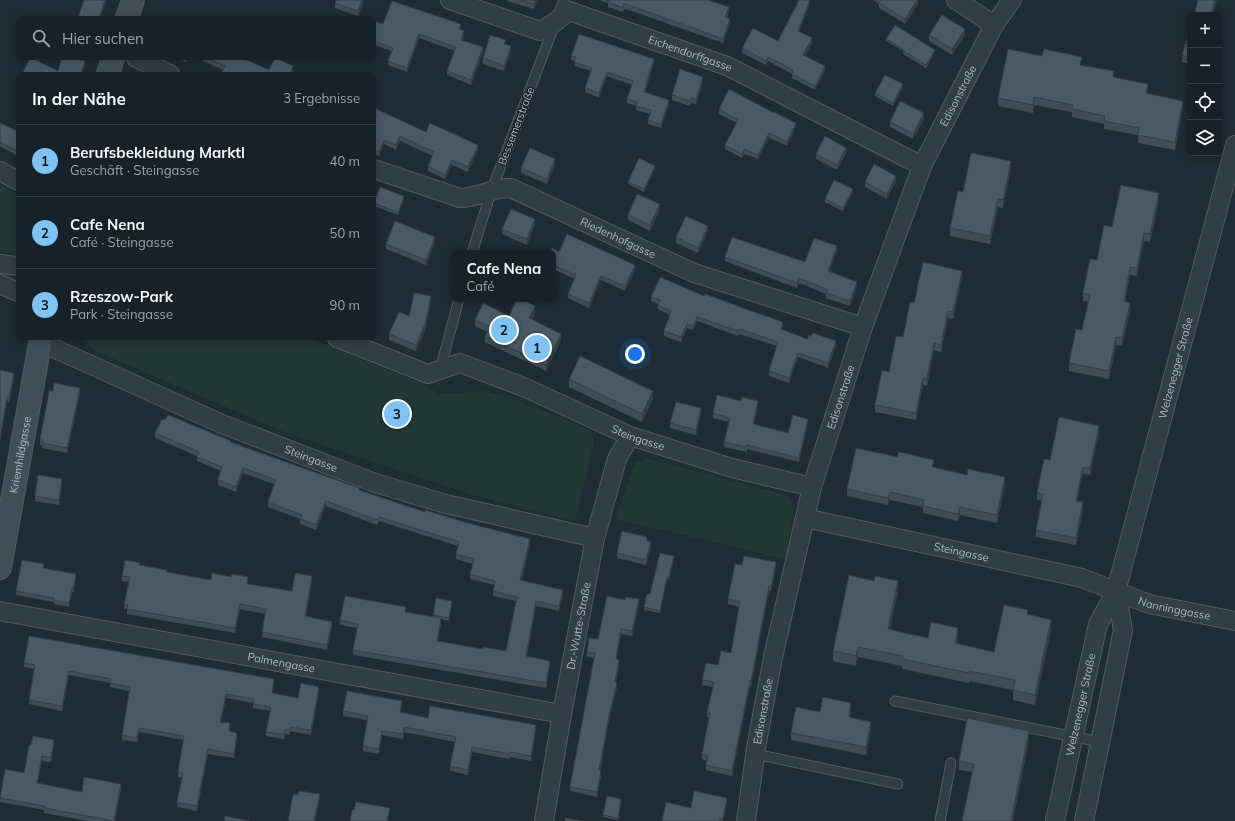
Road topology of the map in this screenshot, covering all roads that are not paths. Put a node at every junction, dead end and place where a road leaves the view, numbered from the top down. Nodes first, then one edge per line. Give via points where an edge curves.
1 (133, 0) edge
2 (450, 0) edge
3 (564, 0) edge
4 (956, 0) edge
5 (1012, 0) edge
6 (128, 16) edge
7 (555, 22) junction
8 (994, 24) junction
9 (112, 60) edge
10 (140, 60) edge
11 (109, 72) edge
12 (166, 72) edge
13 (1235, 145) edge
14 (922, 166) junction
15 (376, 170) edge
16 (0, 171) edge
17 (16, 180) edge
18 (490, 192) junction
19 (473, 250) edge
20 (0, 264) edge
21 (16, 266) edge
22 (0, 284) edge
23 (16, 291) edge
24 (458, 302) edge
25 (863, 327) junction
26 (41, 340) edge
27 (342, 340) edge
28 (440, 370) junction
29 (630, 436) junction
30 (812, 487) junction
31 (806, 518) junction
32 (595, 538) junction
33 (0, 568) edge
34 (1116, 591) junction
35 (0, 611) edge
36 (1235, 621) edge
37 (895, 701) dead end
38 (562, 714) junction
39 (1073, 737) junction
40 (1100, 742) junction
41 (755, 754) junction
42 (951, 763) dead end
43 (898, 784) dead end
44 (544, 821) edge
45 (746, 821) edge
46 (940, 821) edge
47 (1055, 821) edge
48 (1084, 821) edge

1 - 6 street
2 - 7 street, Eichendorffgasse via 540,31
3 - 7 lane, Bessemerstraße
4 - 8 street
5 - 8 street, Edisonstraße
7 - 14 street, Eichendorffgasse via 569,11 727,66
7 - 18 lane, Bessemerstraße
8 - 14 street, Edisonstraße
9 - 11 street
10 - 12 street
13 - 34 street, Welzenegger Straße
14 - 25 street, Edisonstraße
15 - 18 street, Riedenhofgasse via 460,198
16 - 17 street
18 - 19 lane, Bessemerstraße
18 - 25 street, Riedenhofgasse via 511,188 694,273
20 - 21 street
22 - 23 street
24 - 28 lane
25 - 30 street, Edisonstraße
26 - 32 street, Steingasse via 222,424 375,483 446,504
26 - 33 street, Kriemhildgasse
27 - 28 street, Steingasse via 428,374
28 - 29 street, Steingasse via 460,363 526,388
29 - 30 street, Steingasse via 732,468
29 - 32 street, Dr.-Wutte-Straße via 617,459
30 - 31 street, Edisonstraße
31 - 34 street, Steingasse via 1082,578
31 - 41 street, Edisonstraße via 772,657
32 - 38 street, Dr.-Wutte-Straße
34 - 36 street, Nanninggasse via 1149,604
34 - 39 street, Welzenegger Straße via 1098,624
34 - 40 street, Welzenegger Straße via 1123,630
35 - 38 street, Palmengasse
37 - 39 lane
38 - 44 street, Dr.-Wutte-Straße
39 - 40 lane
39 - 47 street, Welzenegger Straße
40 - 48 street, Welzenegger Straße
41 - 43 lane
41 - 45 street, Edisonstraße
42 - 46 lane

